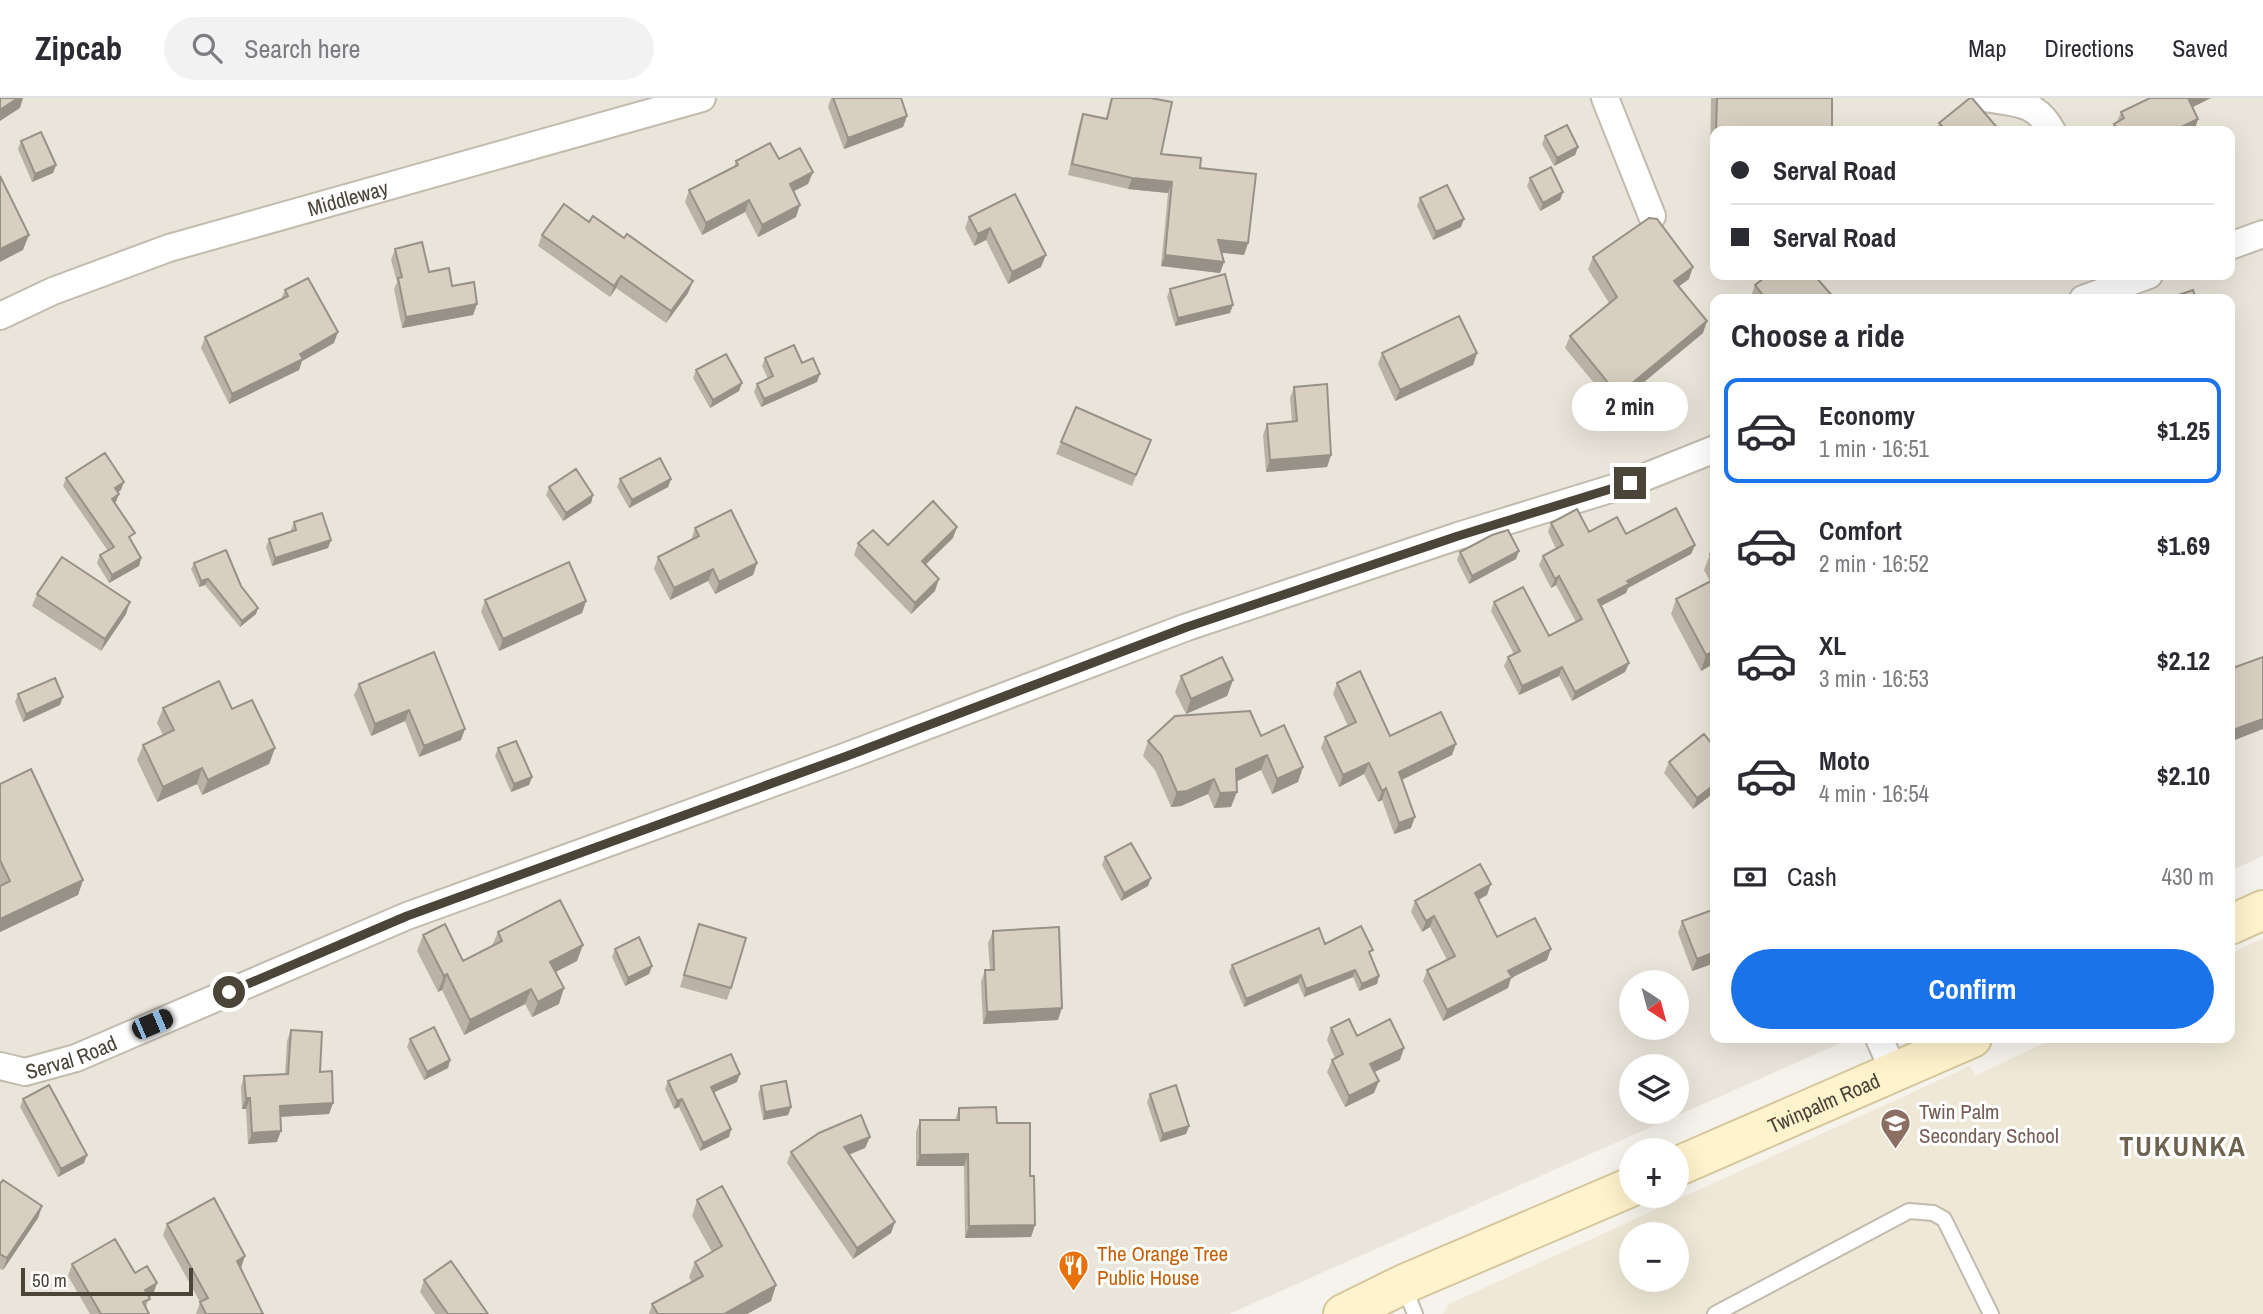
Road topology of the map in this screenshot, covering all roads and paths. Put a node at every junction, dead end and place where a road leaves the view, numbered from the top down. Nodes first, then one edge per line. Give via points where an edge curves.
1 (702, 98) edge
2 (1605, 98) edge
3 (1984, 98) edge
4 (2049, 126) edge
5 (1652, 216) edge
6 (2263, 234) edge
7 (2235, 244) edge
8 (2129, 280) edge
9 (2097, 288) edge
10 (0, 316) edge
11 (1710, 451) edge
12 (2263, 910) edge
13 (2235, 923) edge
14 (1881, 1043) edge
15 (1961, 1043) edge
16 (0, 1066) edge
17 (1894, 1072) junction
18 (1689, 1161) edge
19 (1619, 1193) edge
20 (1409, 1299) edge
21 (1343, 1314) edge
22 (1714, 1314) edge
23 (1991, 1314) edge

1 - 10 street, Middleway via 169,248
2 - 5 street
3 - 4 street via 2031,107
6 - 7 street
8 - 9 street
11 - 16 street, Serval Road via 1630,483 1187,627 407,916 76,1058 25,1072
12 - 13 main road
14 - 17 street
15 - 17 main road, Twinpalm Road
17 - 18 main road, Twinpalm Road
19 - 20 main road
20 - 21 main road
22 - 23 lane via 1909,1211 1944,1219

